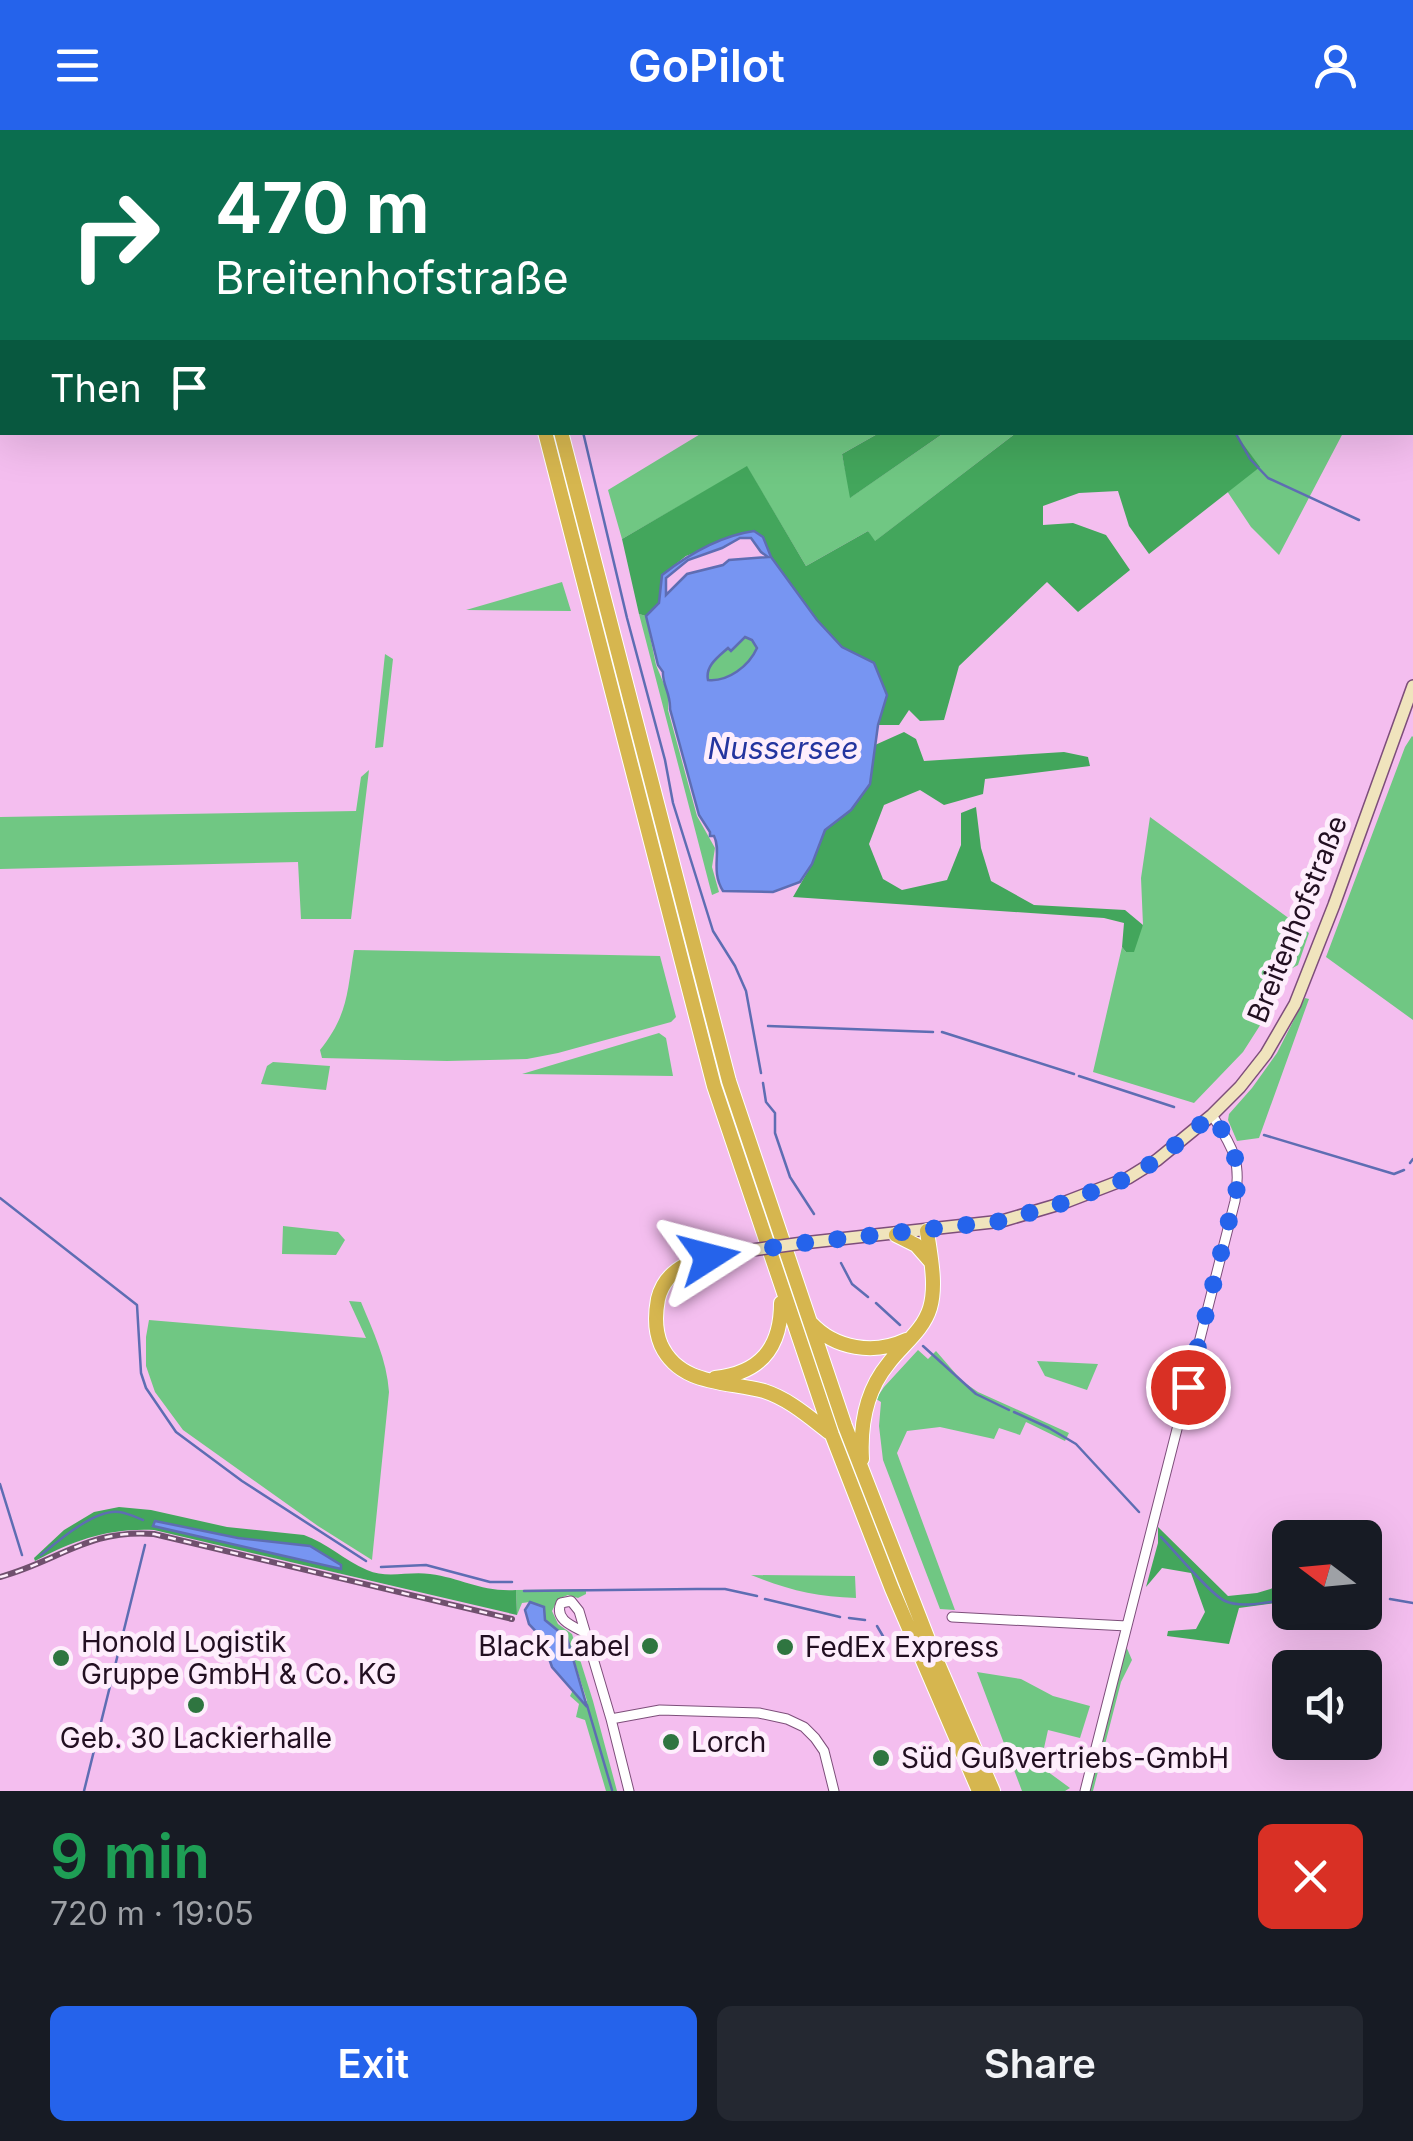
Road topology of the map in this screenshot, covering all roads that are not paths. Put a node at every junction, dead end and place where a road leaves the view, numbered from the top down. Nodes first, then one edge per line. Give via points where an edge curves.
1 (546, 435) edge
2 (562, 435) edge
3 (1413, 686) edge
4 (1212, 1115) junction
5 (927, 1231) junction
6 (896, 1234) junction
7 (709, 1257) joint
8 (930, 1262) junction
9 (778, 1278) junction
10 (806, 1317) junction
11 (915, 1334) junction
12 (704, 1380) junction
13 (832, 1435) junction
14 (863, 1474) junction
15 (952, 1617) dead end
16 (1127, 1626) junction
17 (584, 1632) dead end
18 (611, 1719) junction
19 (629, 1791) edge
20 (834, 1791) edge
21 (979, 1791) edge
22 (992, 1791) edge
23 (1085, 1791) edge

1 - 9 highway via 714,1086
2 - 10 highway via 728,1081
3 - 4 main road, Breitenhofstraße via 1295,1004 1266,1054
4 - 5 main road, Breitenhofstraße via 1128,1178 1002,1221
4 - 16 street via 1234,1149 1238,1184
5 - 6 main road, Breitenhofstraße
5 - 8 highway
6 - 7 main road, Breitenhofstraße, bridge
6 - 8 highway
7 - 12 highway via 692,1260 668,1279 656,1322 667,1356
8 - 11 highway via 929,1312
9 - 12 highway via 781,1325 764,1358 744,1371
9 - 13 highway
10 - 11 highway via 830,1339 850,1346 878,1348
10 - 14 highway
11 - 14 highway via 874,1386 864,1413
12 - 13 highway via 783,1399
13 - 21 highway
14 - 22 highway
15 - 16 street
16 - 23 street
17 - 18 street
18 - 19 street
18 - 20 street via 660,1710 787,1719 816,1738

